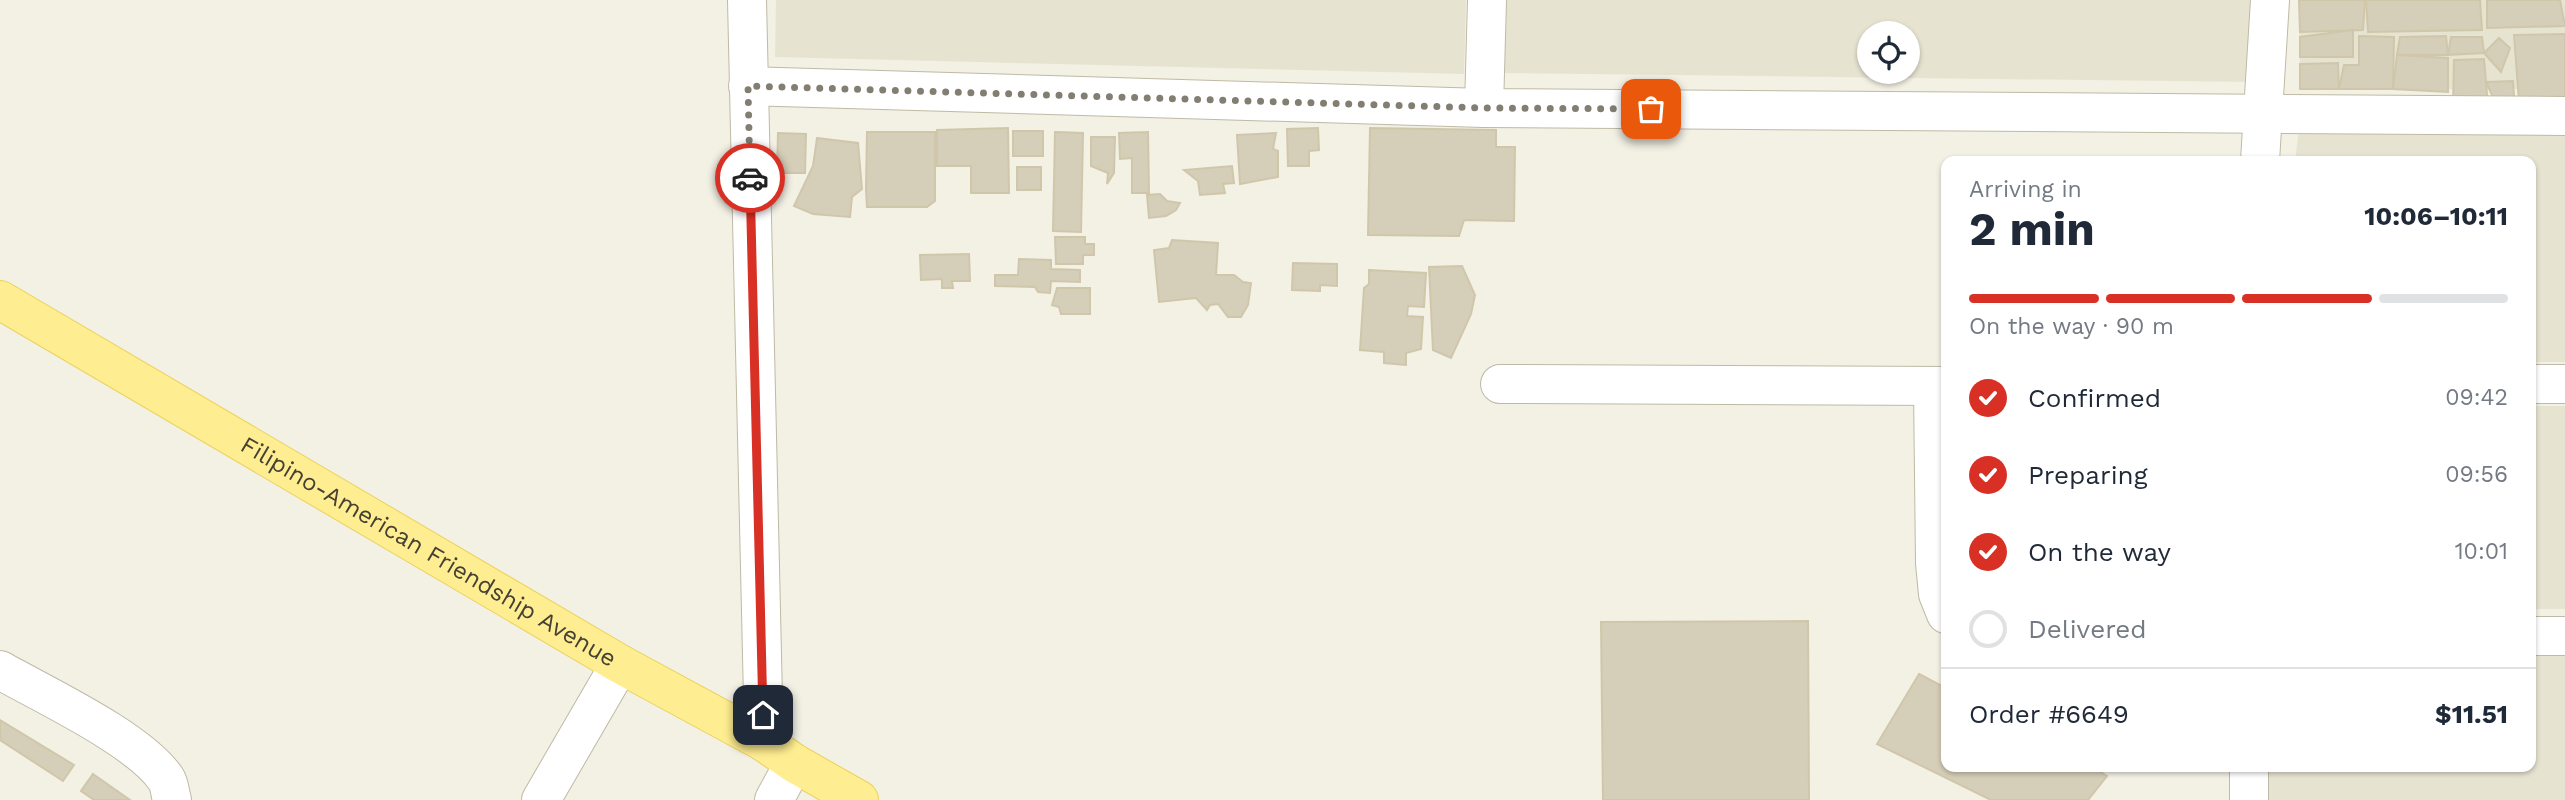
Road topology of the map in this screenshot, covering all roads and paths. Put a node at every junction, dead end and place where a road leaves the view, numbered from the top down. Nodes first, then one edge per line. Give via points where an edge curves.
1 (747, 0) edge
2 (1487, 0) edge
3 (2270, 0) edge
4 (748, 86) junction
5 (1484, 108) junction
6 (2262, 112) junction
7 (2565, 116) edge
8 (2260, 156) edge
9 (0, 300) edge
10 (1500, 384) dead end
11 (2536, 384) edge
12 (2565, 384) edge
13 (1939, 386) edge
14 (1941, 602) edge
15 (2536, 636) edge
16 (2565, 636) edge
17 (620, 664) junction
18 (0, 670) edge
19 (779, 753) junction
20 (2249, 772) edge
21 (172, 800) edge
22 (541, 800) edge
23 (774, 800) edge
24 (859, 800) edge
25 (2249, 800) edge

1 - 4 street
2 - 5 street
3 - 6 street
4 - 5 street
4 - 19 street
5 - 6 street
6 - 7 street
6 - 8 street
9 - 17 main road, Filipino-American Friendship Avenue
10 - 13 street
11 - 12 street
13 - 14 street via 1935,563
15 - 16 street
17 - 19 main road, Filipino-American Friendship Avenue
17 - 22 street
18 - 21 street via 140,752 168,781
19 - 23 street
19 - 24 main road, Filipino-American Friendship Avenue
20 - 25 street

